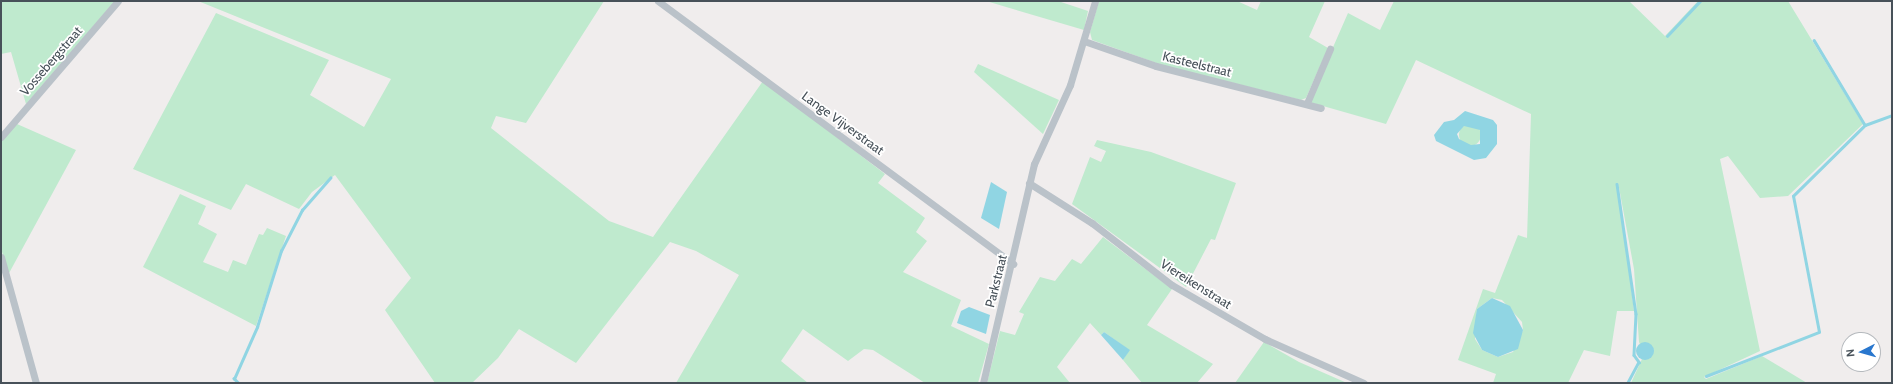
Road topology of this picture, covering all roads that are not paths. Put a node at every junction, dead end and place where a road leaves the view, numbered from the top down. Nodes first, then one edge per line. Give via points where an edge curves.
1 (118, 1) edge
2 (658, 1) edge
3 (1095, 1) edge
4 (1084, 41) junction
5 (1330, 49) dead end
6 (1307, 103) junction
7 (1321, 108) dead end
8 (1, 137) edge
9 (1029, 183) junction
10 (1, 257) edge
11 (1013, 264) junction
12 (36, 383) edge
13 (983, 383) edge
14 (1364, 383) edge

1 - 8 street, Vossebergstraat
2 - 11 street, Lange Vijverstraat
3 - 4 street
4 - 6 street, Kasteelstraat via 1156,66
4 - 9 street
5 - 6 street
6 - 7 street, Kasteelstraat
9 - 11 street, Parkstraat
9 - 14 street, Viereikenstraat via 1092,224 1184,291 1265,339
10 - 12 street
11 - 13 street, Parkstraat

